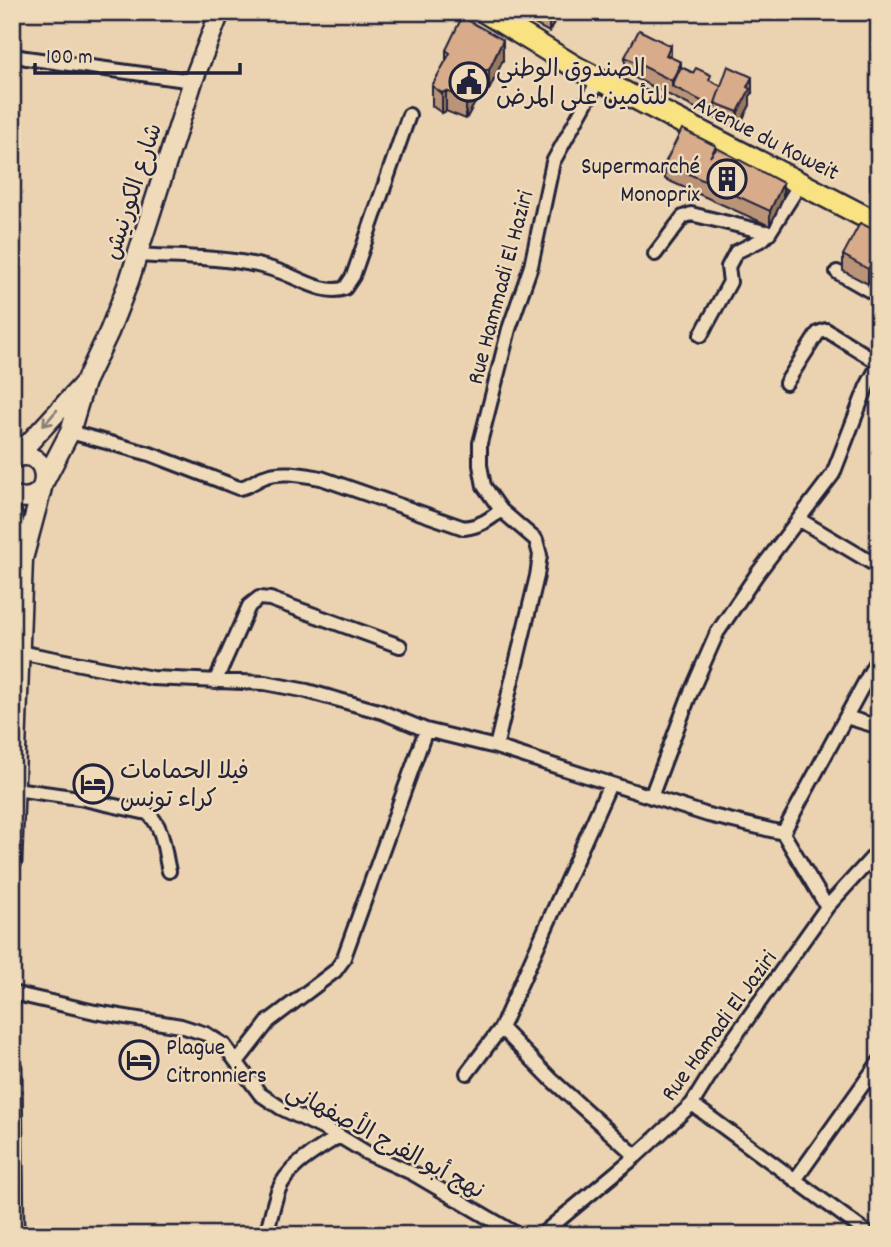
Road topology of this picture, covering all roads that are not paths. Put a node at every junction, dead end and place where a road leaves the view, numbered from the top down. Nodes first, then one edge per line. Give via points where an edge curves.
1 (220, 12) edge
2 (485, 12) edge
3 (12, 55) edge
4 (598, 79) junction
5 (193, 80) junction
6 (409, 115) dead end
7 (800, 184) junction
8 (879, 224) edge
9 (769, 233) junction
10 (655, 254) dead end
11 (138, 255) junction
12 (837, 272) dead end
13 (879, 296) edge
14 (701, 334) dead end
15 (879, 364) edge
16 (85, 382) junction
17 (786, 383) dead end
18 (873, 389) edge
19 (70, 432) junction
20 (15, 458) edge
21 (43, 484) junction
22 (12, 495) edge
23 (501, 510) junction
24 (12, 514) edge
25 (800, 520) junction
26 (23, 559) junction
27 (879, 567) edge
28 (17, 590) edge
29 (400, 646) dead end
30 (19, 652) junction
31 (879, 656) edge
32 (215, 682) junction
33 (846, 717) junction
34 (879, 727) edge
35 (426, 730) junction
36 (496, 747) junction
37 (610, 784) junction
38 (15, 789) junction
39 (651, 797) junction
40 (783, 833) junction
41 (879, 849) edge
42 (12, 861) edge
43 (169, 872) dead end
44 (827, 907) junction
45 (12, 993) edge
46 (501, 1028) junction
47 (237, 1062) junction
48 (879, 1062) edge
49 (12, 1068) edge
50 (467, 1073) dead end
51 (692, 1104) junction
52 (339, 1136) junction
53 (636, 1156) junction
54 (795, 1180) junction
55 (14, 1235) edge
56 (266, 1235) edge
57 (518, 1235) edge
58 (541, 1235) edge
59 (870, 1235) edge

1 - 5 street, شارع الكورنيش
2 - 4 main road, Avenue du Koweit
3 - 5 street
4 - 7 main road, Avenue du Koweit
4 - 23 street, Rue Hammadi El Haziri via 553,162 531,266 509,329 480,443 484,486
5 - 11 street, شارع الكورنيش
6 - 11 street via 354,276 345,288 331,290 265,267
7 - 8 main road, Avenue du Koweit
7 - 9 street
9 - 10 street via 691,214 683,217
9 - 14 street via 736,252 728,267 730,282
11 - 16 street, شارع الكورنيش
12 - 13 street
15 - 17 street via 826,330 818,333
15 - 18 street
16 - 19 street
16 -> 20 street
18 - 25 street via 833,474
19 - 21 street
19 - 23 street via 150,454 239,488 266,476 321,478 464,528 476,527
20 - 21 street via 29,456 39,463
21 - 22 street via 29,498
21 - 26 street
23 - 36 street, Rue Hammadi El Haziri via 537,540 540,555
24 - 26 street
25 - 27 street
25 - 39 street via 717,633
26 - 28 street
28 - 30 street
29 - 32 street via 258,598 249,606
30 - 32 street via 152,678
30 - 38 street
31 - 33 street
32 - 35 street via 265,683 307,691
33 - 34 street
33 - 40 street
35 - 36 street
35 - 47 street via 343,960 269,1021
36 - 37 street
37 - 39 street
37 - 46 street
38 - 42 street
38 - 43 street via 79,797 147,813 160,830
39 - 40 street
40 - 44 street
41 - 44 street, Rue Hamadi El Jaziri
44 - 51 street, Rue Hamadi El Jaziri
45 - 47 street, نهج أبو الفرج الأصفهاني via 181,1026 224,1045
46 - 50 street
46 - 53 street
47 - 52 street, نهج أبو الفرج الأصفهاني via 260,1094
48 - 54 street
49 - 55 street
51 - 53 street, Rue Hamadi El Jaziri
51 - 54 street
52 - 56 street via 303,1159 285,1178
52 - 57 street, نهج أبو الفرج الأصفهاني via 412,1172
53 - 58 street, Rue Hamadi El Jaziri
54 - 59 street

